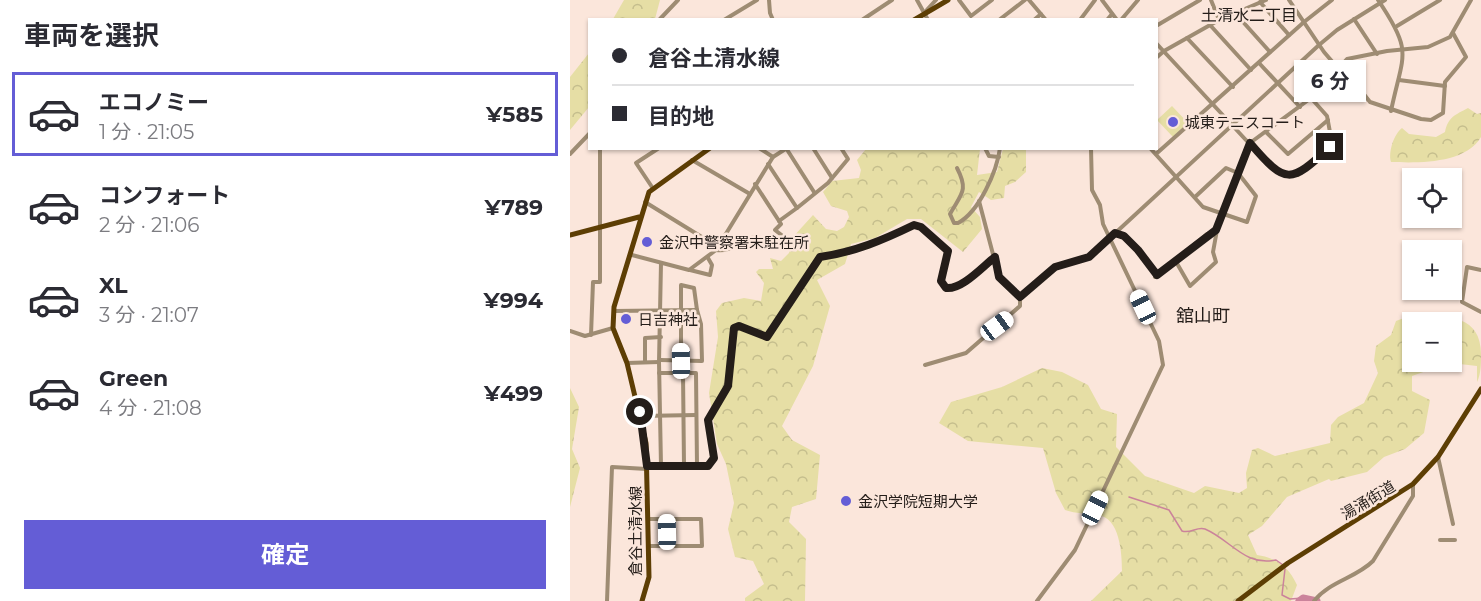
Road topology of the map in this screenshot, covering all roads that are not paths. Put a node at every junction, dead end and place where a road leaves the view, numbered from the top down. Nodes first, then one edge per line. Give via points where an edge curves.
1 (678, 0) edge
2 (757, 0) edge
3 (769, 0) edge
4 (892, 0) edge
5 (917, 0) edge
6 (936, 0) edge
7 (948, 0) edge
8 (959, 0) edge
9 (992, 0) edge
10 (1027, 0) edge
11 (1095, 0) edge
12 (1102, 0) edge
13 (1200, 0) edge
14 (1211, 0) edge
15 (1266, 0) edge
16 (1289, 0) edge
17 (1332, 0) edge
18 (1385, 0) edge
19 (1440, 0) edge
20 (1471, 0) edge
21 (1136, 1) edge
22 (1260, 2) junction
23 (1379, 2) edge
24 (924, 13) junction
25 (1235, 13) junction
26 (1041, 14) junction
27 (1112, 14) junction
28 (661, 18) edge
29 (727, 18) edge
30 (772, 18) edge
31 (865, 18) edge
32 (917, 18) edge
33 (927, 18) edge
34 (972, 18) edge
35 (1002, 18) edge
36 (1036, 18) edge
37 (1044, 18) edge
38 (1082, 18) edge
39 (1109, 18) edge
40 (1115, 18) edge
41 (1123, 18) edge
42 (1219, 20) junction
43 (1354, 20) junction
44 (1304, 22) junction
45 (1158, 25) edge
46 (1210, 25) junction
47 (1397, 26) junction
48 (1453, 33) junction
49 (1289, 35) junction
50 (1187, 38) junction
51 (1158, 45) edge
52 (1319, 45) junction
53 (1403, 48) junction
54 (1164, 51) junction
55 (1270, 52) junction
56 (1377, 54) junction
57 (1158, 56) edge
58 (1259, 63) junction
59 (1339, 66) junction
60 (1251, 70) junction
61 (1399, 80) junction
62 (1278, 83) junction
63 (1445, 86) junction
64 (1233, 87) junction
65 (1311, 98) junction
66 (1213, 105) junction
67 (1300, 107) junction
68 (1391, 111) junction
69 (1329, 120) junction
70 (1233, 126) junction
71 (1266, 132) junction
72 (588, 135) edge
73 (1250, 143) junction
74 (600, 150) edge
75 (656, 150) edge
76 (707, 150) edge
77 (762, 150) edge
78 (784, 150) edge
79 (787, 150) edge
80 (814, 150) edge
81 (842, 150) edge
82 (987, 150) edge
83 (1000, 150) edge
84 (1091, 150) edge
85 (1152, 150) edge
86 (570, 154) edge
87 (1156, 154) junction
88 (773, 157) junction
89 (999, 157) junction
90 (692, 160) junction
91 (768, 164) junction
92 (957, 168) dead end
93 (1238, 173) junction
94 (1176, 176) junction
95 (832, 178) junction
96 (755, 184) junction
97 (652, 188) junction
98 (814, 192) junction
99 (750, 194) junction
100 (1195, 198) junction
101 (979, 201) junction
102 (645, 202) junction
103 (797, 208) junction
104 (1223, 213) junction
105 (639, 217) junction
106 (779, 221) junction
107 (601, 227) junction
108 (1216, 230) junction
109 (570, 235) edge
110 (1113, 235) junction
111 (717, 248) junction
112 (632, 255) junction
113 (995, 257) junction
114 (708, 258) junction
115 (1175, 260) junction
116 (662, 263) junction
117 (689, 270) junction
118 (1481, 270) edge
119 (1020, 297) junction
120 (661, 310) junction
121 (681, 310) junction
122 (697, 310) junction
123 (614, 311) junction
124 (1481, 312) edge
125 (613, 328) junction
126 (570, 331) edge
127 (591, 336) junction
128 (661, 337) junction
129 (660, 361) junction
130 (681, 361) junction
131 (645, 362) junction
132 (627, 363) junction
133 (925, 365) dead end
134 (660, 373) junction
135 (683, 373) junction
136 (1481, 389) edge
137 (641, 416) junction
138 (660, 416) junction
139 (683, 416) junction
140 (696, 416) junction
141 (1438, 457) junction
142 (661, 466) junction
143 (684, 466) junction
144 (697, 466) junction
145 (647, 468) junction
146 (1413, 484) junction
147 (648, 519) junction
148 (666, 519) junction
149 (1453, 524) dead end
150 (1440, 540) dead end
151 (1455, 540) dead end
152 (648, 546) junction
153 (667, 546) junction
154 (607, 601) edge
155 (642, 601) edge
156 (1037, 601) edge
157 (1238, 601) edge
158 (1314, 601) edge

1 - 28 street
2 - 29 street
3 - 30 street
4 - 31 street
5 - 24 street
6 - 24 street
7 - 24 main road
8 - 34 street
9 - 34 street
10 - 26 street
10 - 35 street
11 - 38 street
12 - 27 street
13 - 45 street
14 - 42 street
15 - 22 street
16 - 44 street
17 - 44 street
18 - 23 street
19 - 47 street
20 - 48 street
21 - 41 street
22 - 25 street
22 - 49 street
23 - 43 street
23 - 47 street
24 - 32 main road
24 - 33 street
25 - 42 street
25 - 55 street
26 - 36 street
26 - 37 street
27 - 39 street
27 - 40 street
42 - 46 street
43 - 52 street
43 - 56 street
44 - 49 street
44 - 52 street
46 - 50 street
46 - 60 street
47 - 53 street
48 - 53 street via 1428,47
48 - 63 street via 1466,57
49 - 55 street
50 - 54 street
50 - 64 street
51 - 54 street
52 - 59 street
52 - 62 street
53 - 56 street
53 - 61 street
54 - 57 street
54 - 66 street
55 - 58 street
56 - 59 street via 1347,59
58 - 60 street
58 - 62 street
59 - 65 street
59 - 68 street via 1370,102
60 - 64 street
61 - 63 street
61 - 68 street
62 - 67 street
62 - 70 street
63 - 68 street via 1441,116 1431,120
64 - 66 street
65 - 67 street
65 - 69 street
66 - 70 street
66 - 87 street
67 - 71 street
69 - 71 street via 1288,154
69 - 73 street via 1330,147 1298,175 1277,172
70 - 73 street
70 - 94 street
71 - 73 street
72 - 86 street
73 - 93 street
74 - 107 street
75 - 97 street via 636,163
76 - 90 main road
77 - 88 street
78 - 88 street
79 - 98 street
80 - 95 street
81 - 95 street via 848,159
82 - 89 street via 989,156
83 - 89 street
84 - 110 street via 1092,190 1103,224
85 - 87 street
87 - 94 street
88 - 91 street
89 - 101 street
90 - 97 main road
90 - 99 street
91 - 96 street
91 - 103 street
92 - 101 street via 964,192 950,214 951,220 962,221
93 - 100 street via 1226,168
93 - 104 street
93 - 104 street via 1256,196 1247,222
94 - 100 street
94 - 110 street
95 - 98 street
96 - 99 street
96 - 106 street
97 - 102 main road, 倉谷土清水線
98 - 103 street
99 - 111 street
100 - 104 street via 1203,207
101 - 113 street
102 - 105 main road, 倉谷土清水線
102 - 111 street
103 - 106 street
104 - 108 street
105 - 107 main road
105 - 112 main road, 倉谷土清水線
106 - 111 street via 781,224 775,230 784,237 778,246 764,236 735,243 725,250
107 - 109 main road
107 - 127 street via 600,282 592,282
108 - 115 street
108 - 115 street via 1216,262 1190,286
110 - 115 street via 1124,236 1156,276
110 - 119 street via 1083,260 1055,267
110 - 156 street via 1159,341 1161,372 1068,564
111 - 114 street
112 - 116 street
112 - 123 main road, 倉谷土清水線
113 - 119 street via 999,277
113 - 144 street via 952,289 941,281 948,251 914,225 849,253 820,257 767,337 739,326 734,328 728,386 708,420 714,458 708,466
114 - 117 street
114 - 117 street via 712,266 710,275
116 - 117 street
116 - 120 street
118 - 124 street via 1467,267 1462,302
119 - 133 street via 1020,306 1012,315 966,353
120 - 121 street
120 - 123 street
120 - 128 street
121 - 122 street
121 - 122 street via 681,285 694,288
121 - 130 street
122 - 130 street via 702,361
123 - 125 main road, 倉谷土清水線
125 - 127 street
125 - 132 main road, 倉谷土清水線
126 - 127 street
128 - 129 street
128 - 131 street via 645,338
129 - 130 street
129 - 131 street
129 - 134 street
131 - 132 street
132 - 137 main road, 倉谷土清水線
134 - 135 street
134 - 138 street
135 - 139 street
135 - 140 street via 696,373
136 - 141 main road, 湯涌街道
137 - 138 street
137 - 145 main road, 倉谷土清水線
138 - 139 street
138 - 142 street
139 - 140 street
139 - 143 street
140 - 144 street
141 - 146 main road, 湯涌街道
141 - 149 street
142 - 143 street
142 - 145 street
143 - 144 street
145 - 147 main road, 倉谷土清水線
145 - 154 street via 612,467
146 - 157 main road, 湯涌街道 via 1287,562
146 - 158 street via 1413,496 1373,561
147 - 148 street
147 - 152 main road, 倉谷土清水線
148 - 153 street
148 - 153 street via 701,519 702,546
150 - 151 street
152 - 153 street
152 - 155 main road, 倉谷土清水線 via 649,577

